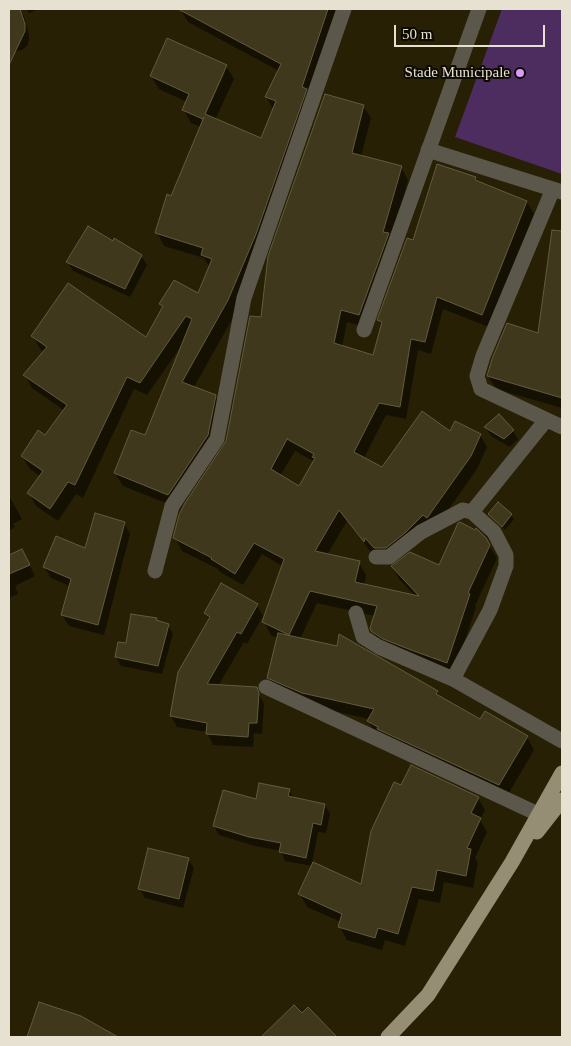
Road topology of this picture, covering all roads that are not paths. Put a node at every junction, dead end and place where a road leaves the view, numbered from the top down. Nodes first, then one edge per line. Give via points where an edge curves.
1 (344, 9) edge
2 (478, 9) edge
3 (428, 150) junction
4 (558, 191) edge
5 (364, 330) dead end
6 (546, 420) junction
7 (562, 427) edge
8 (472, 512) junction
9 (376, 558) dead end
10 (155, 571) dead end
11 (356, 612) dead end
12 (452, 679) junction
13 (266, 687) dead end
14 (562, 741) edge
15 (562, 773) edge
16 (562, 800) edge
17 (538, 814) junction
18 (512, 862) junction
19 (388, 1037) edge

1 - 10 street via 244,298 217,439 172,506
2 - 3 street
3 - 4 street
3 - 5 street
4 - 6 street via 483,356 477,376 482,389
6 - 7 street
6 - 8 street
8 - 9 street via 463,510 421,532 388,557
8 - 12 street via 494,532 506,554 506,566 490,610
11 - 12 street via 363,637
12 - 14 street
13 - 17 street
15 - 17 main road
16 - 18 main road
17 - 18 main road
18 - 19 main road via 428,995

